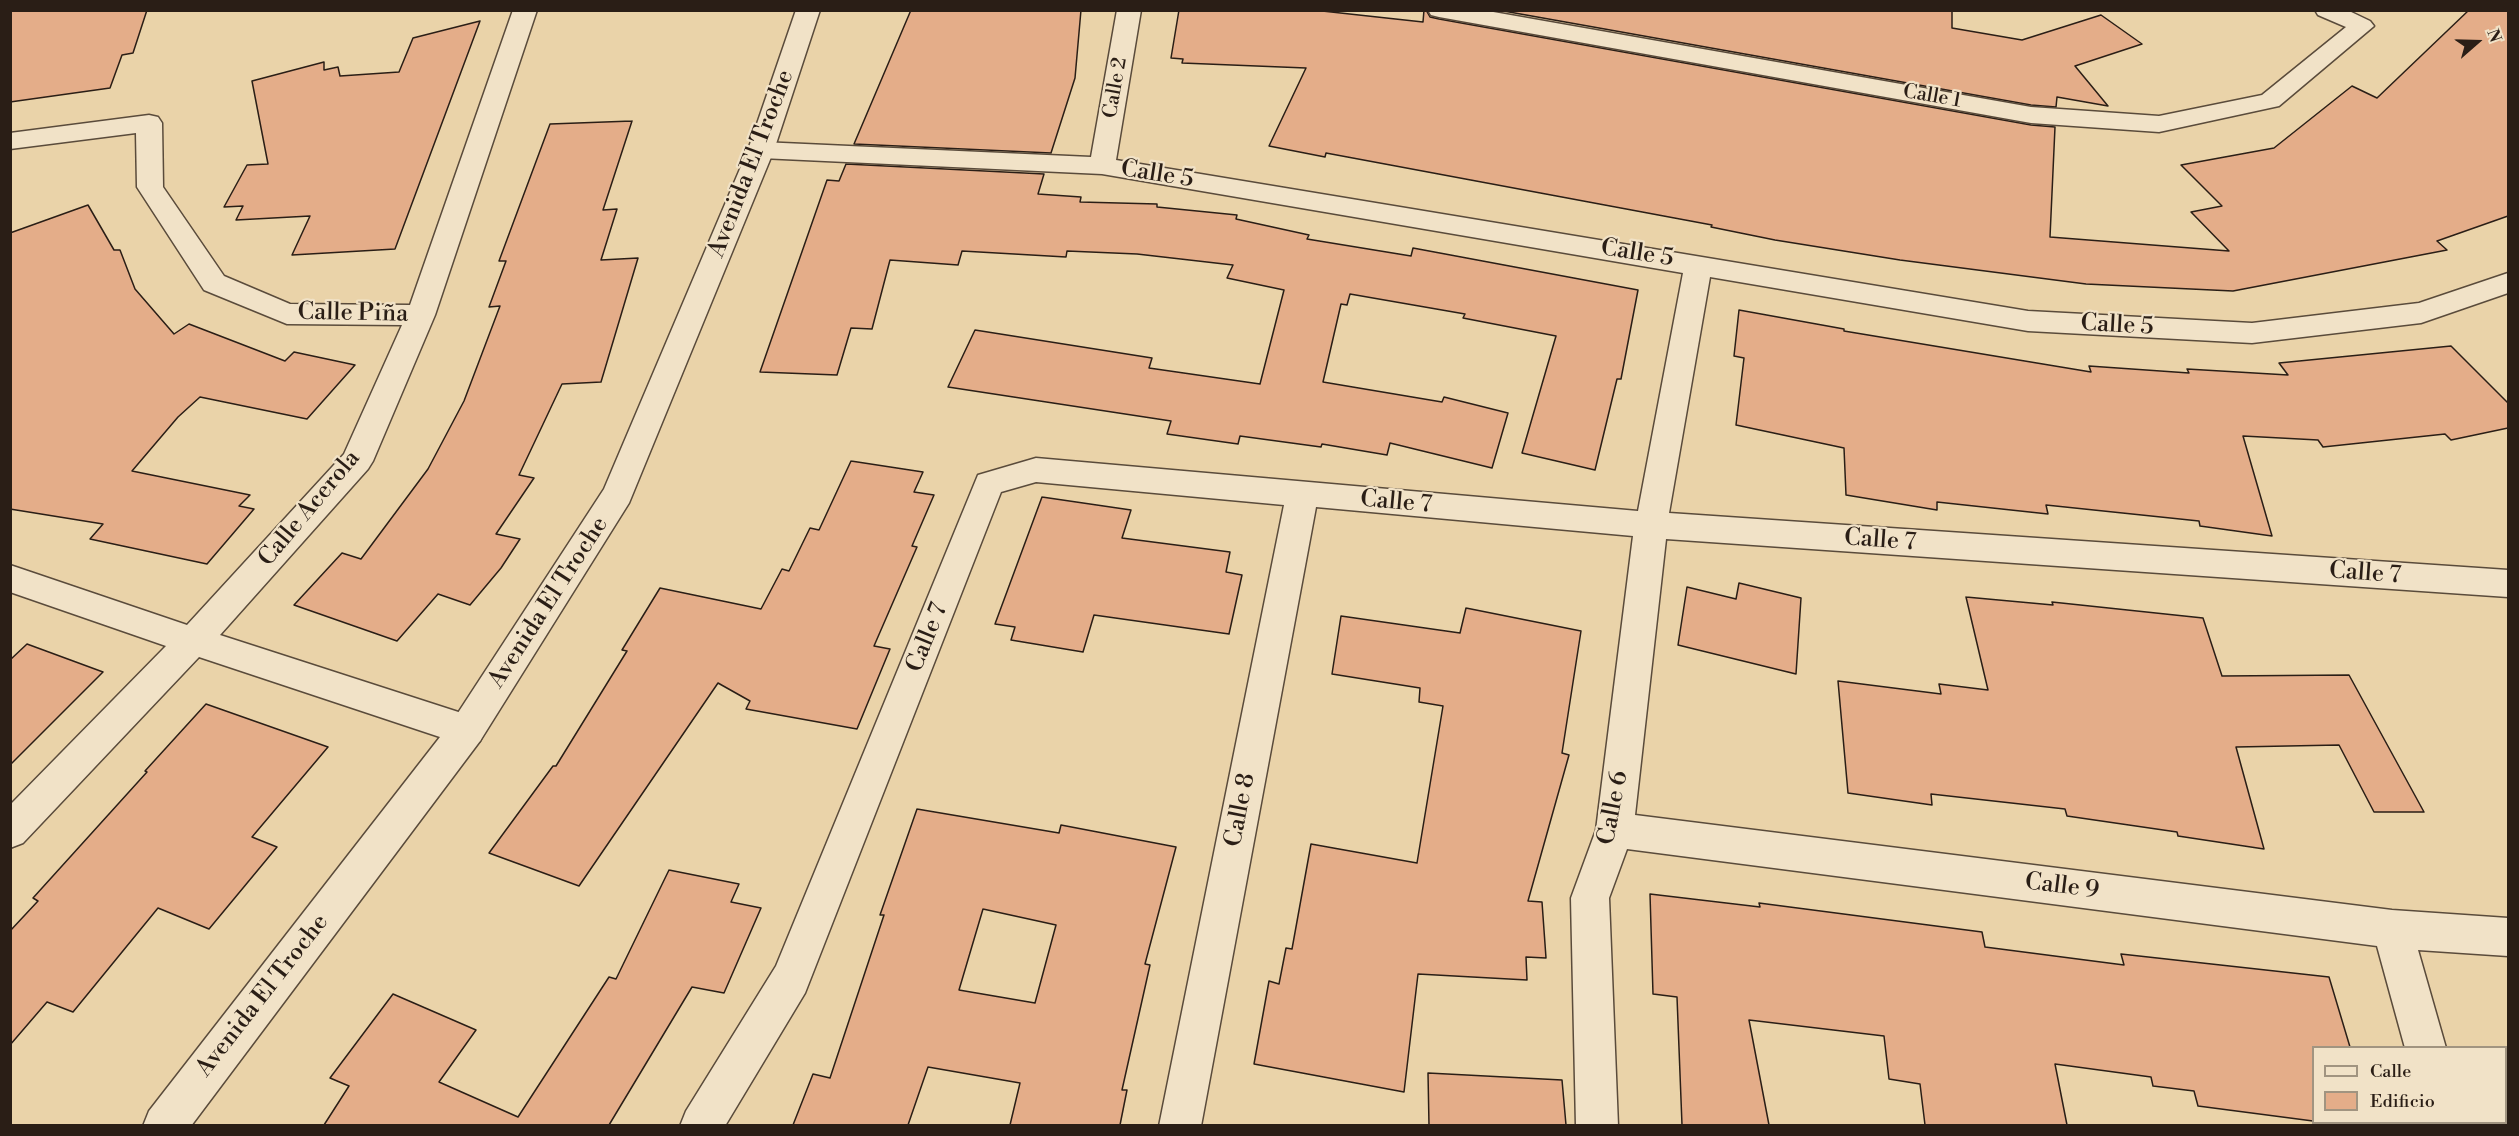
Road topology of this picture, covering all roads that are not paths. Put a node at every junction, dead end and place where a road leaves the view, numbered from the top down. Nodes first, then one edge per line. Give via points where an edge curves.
1 (525, 10) edge
2 (808, 10) edge
3 (1129, 10) edge
4 (1439, 10) edge
5 (2326, 10) edge
6 (10, 141) edge
7 (761, 150) junction
8 (1102, 166) junction
9 (1698, 264) junction
10 (2508, 283) edge
11 (421, 315) junction
12 (1302, 495) junction
13 (1651, 525) junction
14 (10, 578) edge
15 (2508, 584) edge
16 (193, 641) junction
17 (467, 730) junction
18 (1615, 830) junction
19 (10, 831) edge
20 (2392, 929) junction
21 (2508, 937) edge
22 (2427, 1046) edge
23 (164, 1125) edge
24 (701, 1125) edge
25 (1180, 1125) edge
26 (1598, 1125) edge

1 - 11 street, Calle Acerola
2 - 7 street, Avenida El Troche
3 - 8 street, Calle 2
4 - 5 street, Calle 1 via 2031,115 2158,124 2270,101 2362,26
6 - 11 street, Calle Piña via 149,123 150,188 214,283 286,314
7 - 8 street, Calle 5
7 - 17 street, Avenida El Troche via 618,494
8 - 9 street, Calle 5
9 - 10 street, Calle 5 via 2028,321 2252,333 2421,313
9 - 13 street, Calle 6
11 - 16 street, Calle Acerola via 357,461
12 - 13 street, Calle 7
12 - 24 street, Calle 7 via 1036,470 989,484 791,979
12 - 25 street, Calle 8
13 - 15 street, Calle 7
13 - 18 street, Calle 6
14 - 16 street
16 - 17 street
16 - 19 street, Calle Acerola
17 - 23 street, Avenida El Troche
18 - 20 street, Calle 9
18 - 26 street, Calle 6 via 1590,898
20 - 21 street, Calle 9
20 - 22 street

